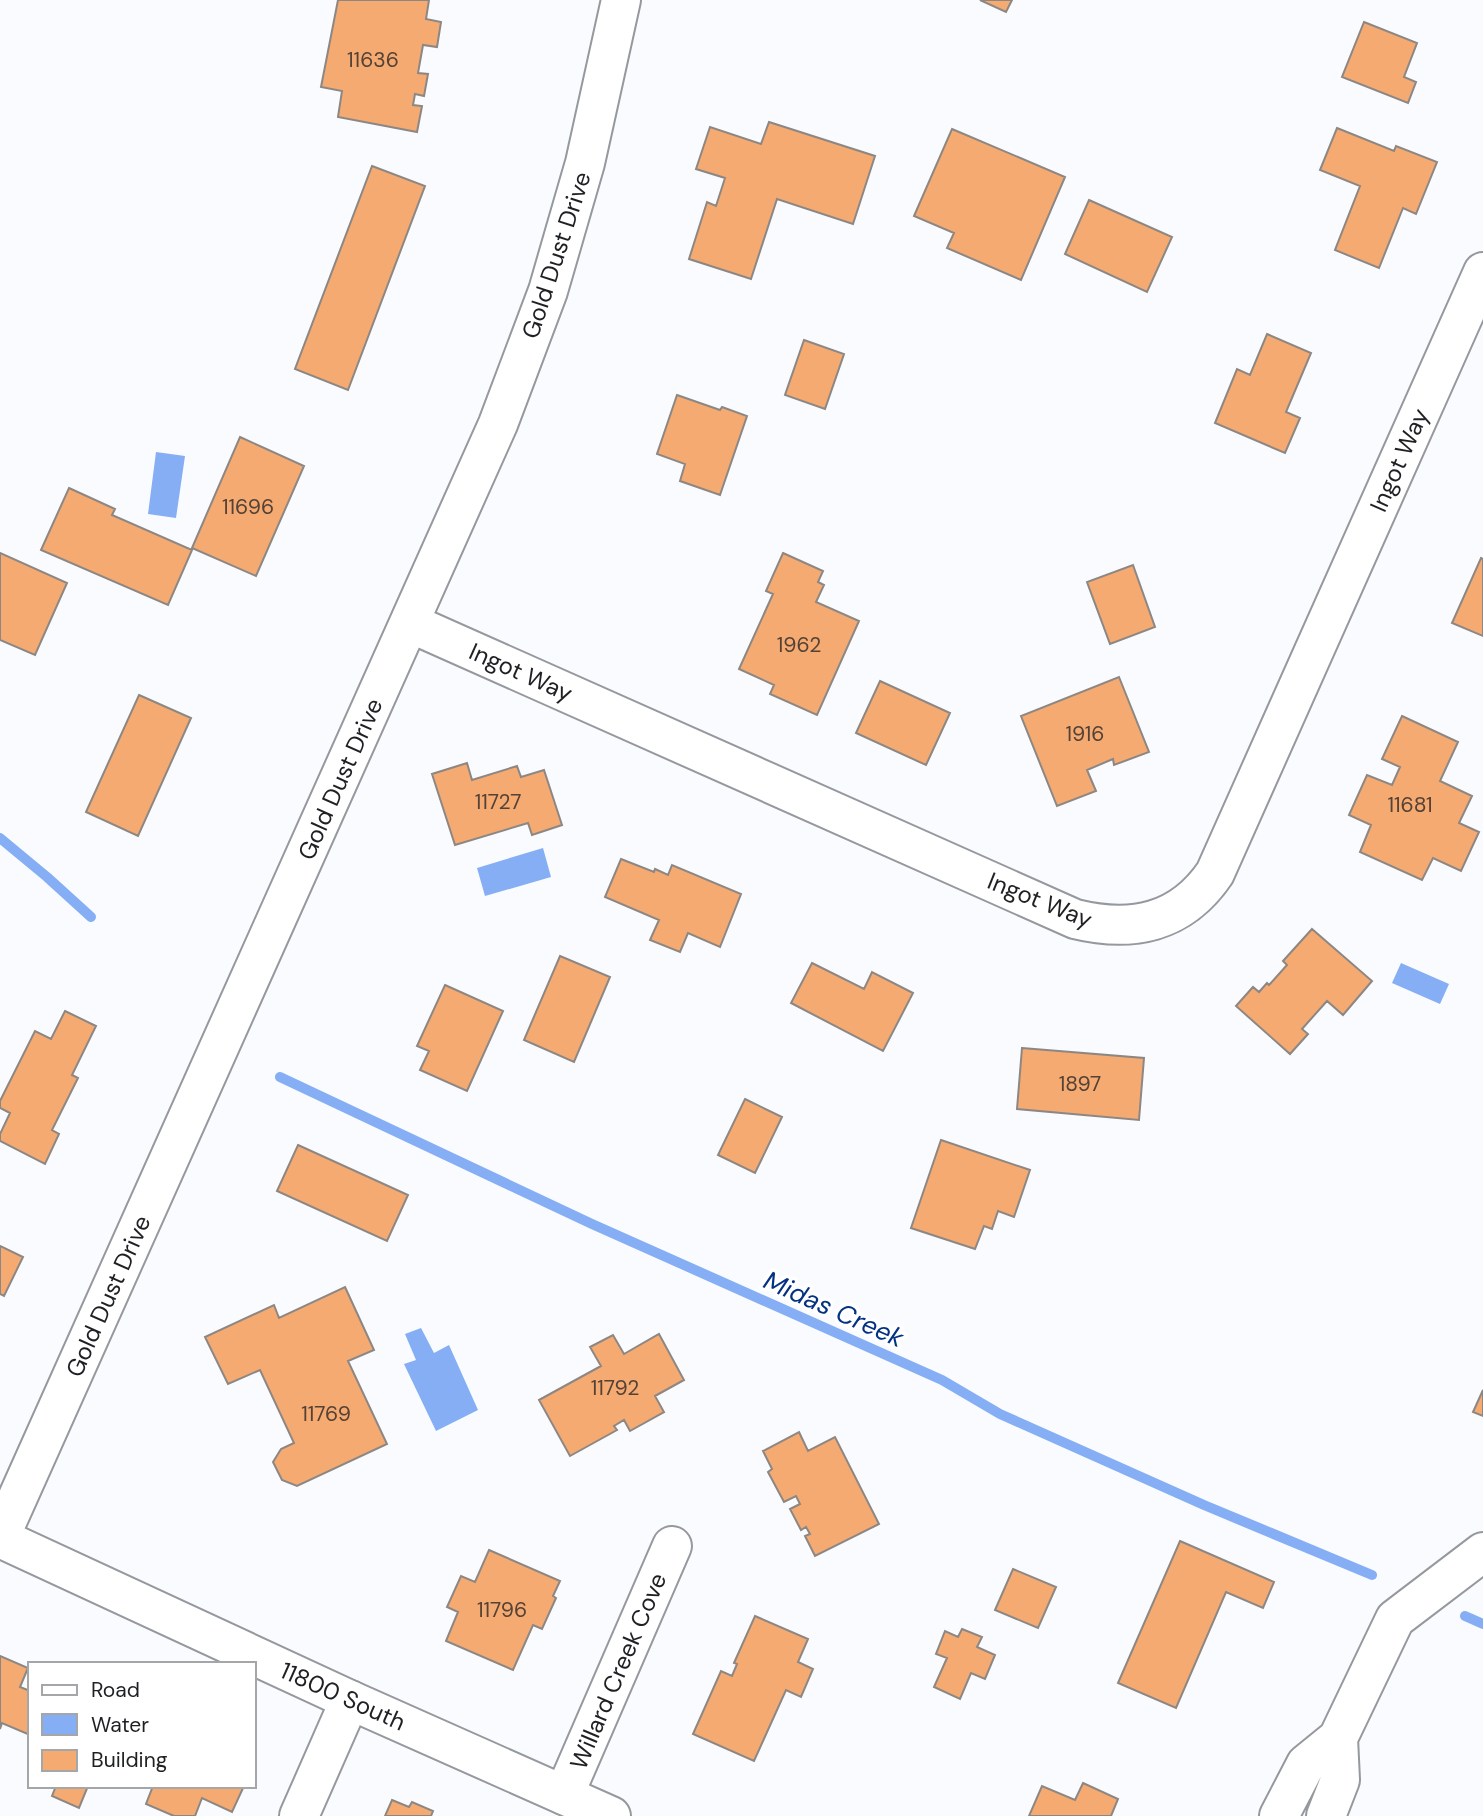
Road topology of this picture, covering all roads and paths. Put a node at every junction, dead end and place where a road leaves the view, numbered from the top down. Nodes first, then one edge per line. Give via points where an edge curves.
1 (621, 0) edge
2 (1483, 272) edge
3 (410, 623) junction
4 (0, 1537) edge
5 (672, 1546) dead end
6 (1480, 1556) edge
7 (350, 1700) junction
8 (1338, 1738) junction
9 (564, 1795) junction
10 (299, 1816) edge
11 (611, 1816) edge
12 (1279, 1816) edge
13 (1326, 1816) edge

1 - 3 street, Gold Dust Drive via 585,163 548,291 498,424
2 - 3 street, Ingot Way via 1215,873 1188,903 1148,923 1099,925 1075,919
3 - 4 street, Gold Dust Drive
4 - 7 street, 11800 South
5 - 9 street, Willard Creek Cove
6 - 8 street via 1395,1619
7 - 9 street, 11800 South
7 - 10 street
8 - 12 street via 1306,1764
8 - 13 street via 1340,1780
9 - 11 street, 11800 South

